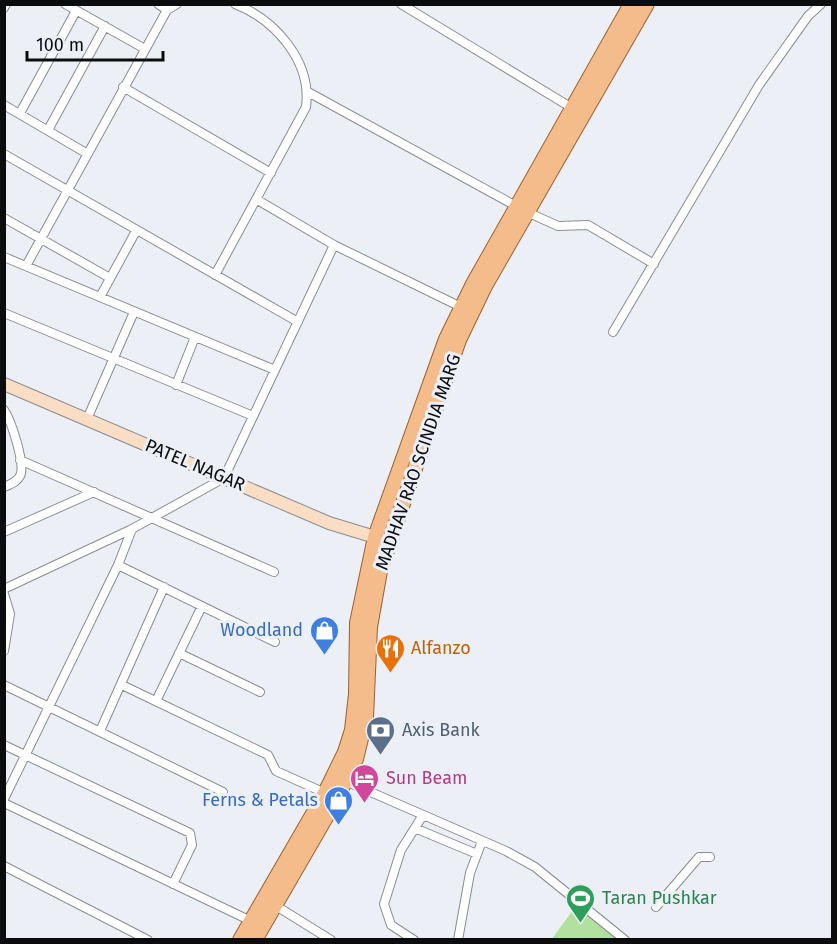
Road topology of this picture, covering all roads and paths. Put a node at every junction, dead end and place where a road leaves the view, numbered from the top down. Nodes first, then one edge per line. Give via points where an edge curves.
1 (65, 4) edge
2 (158, 4) edge
3 (177, 4) edge
4 (235, 4) edge
5 (400, 4) edge
6 (631, 4) edge
7 (647, 4) edge
8 (820, 4) edge
9 (167, 10) junction
10 (76, 11) junction
11 (105, 26) junction
12 (145, 49) junction
13 (123, 87) junction
14 (308, 92) junction
15 (4, 105) edge
16 (572, 108) junction
17 (20, 113) junction
18 (48, 130) junction
19 (86, 153) junction
20 (5, 155) edge
21 (270, 173) junction
22 (65, 191) junction
23 (256, 199) junction
24 (522, 209) junction
25 (4, 218) edge
26 (136, 231) junction
27 (40, 239) junction
28 (334, 245) junction
29 (4, 257) edge
30 (654, 264) junction
31 (26, 266) junction
32 (215, 275) junction
33 (110, 278) junction
34 (100, 297) junction
35 (466, 310) junction
36 (134, 312) junction
37 (4, 313) edge
38 (298, 322) junction
39 (613, 332) dead end
40 (195, 337) junction
41 (113, 359) junction
42 (275, 370) junction
43 (4, 384) edge
44 (176, 385) junction
45 (4, 410) edge
46 (253, 416) junction
47 (87, 419) junction
48 (20, 460) junction
49 (224, 478) junction
50 (4, 487) edge
51 (94, 492) junction
52 (150, 517) junction
53 (132, 529) junction
54 (4, 532) edge
55 (381, 539) junction
56 (118, 565) junction
57 (274, 572) dead end
58 (164, 587) junction
59 (4, 589) edge
60 (4, 594) edge
61 (202, 606) junction
62 (275, 642) dead end
63 (4, 651) edge
64 (179, 653) junction
65 (122, 684) junction
66 (4, 685) edge
67 (260, 692) dead end
68 (157, 699) junction
69 (50, 706) junction
70 (100, 731) junction
71 (4, 745) edge
72 (26, 755) junction
73 (340, 779) junction
74 (223, 792) dead end
75 (326, 793) junction
76 (4, 801) edge
77 (423, 815) junction
78 (417, 829) junction
79 (482, 840) junction
80 (477, 854) junction
81 (710, 857) dead end
82 (4, 866) edge
83 (172, 884) junction
84 (270, 902) junction
85 (656, 907) dead end
86 (251, 921) junction
87 (148, 939) edge
88 (240, 939) edge
89 (255, 939) edge
90 (331, 939) edge
91 (414, 939) edge
92 (459, 939) edge
93 (625, 939) edge

1 - 10 street
2 - 9 street
3 - 9 street
4 - 14 street via 283,36
5 - 16 street
6 - 16 main road, MADHAV RAO SCINDIA MARG
7 - 24 main road, MADHAV RAO SCINDIA MARG
8 - 30 street via 765,76
9 - 12 street
10 - 11 street
10 - 17 street
11 - 12 street
11 - 18 street
12 - 13 street
13 - 19 street
13 - 21 street
14 - 21 street via 306,107
14 - 24 street
15 - 17 street
16 - 24 main road, MADHAV RAO SCINDIA MARG
17 - 18 street
18 - 19 street
19 - 22 street
20 - 22 street
21 - 23 street
22 - 26 street
22 - 27 street
23 - 28 street
23 - 32 street
24 - 30 street via 558,226 588,225
24 - 35 main road, MADHAV RAO SCINDIA MARG
25 - 27 street
26 - 32 street
26 - 33 street
27 - 31 street
27 - 33 street
28 - 35 street
28 - 38 street
29 - 31 street
30 - 39 street
31 - 34 street
32 - 38 street
33 - 34 street
34 - 36 street
35 - 55 main road, MADHAV RAO SCINDIA MARG
36 - 40 street
36 - 41 street
37 - 41 street
38 - 42 street
40 - 42 street
40 - 44 street
41 - 44 street
41 - 47 street
42 - 46 street
43 - 47 street, PATEL NAGAR
44 - 46 street
45 - 48 street
46 - 49 street
47 - 49 street, PATEL NAGAR
48 - 50 street via 21,474
48 - 51 street
49 - 52 street
49 - 55 street, PATEL NAGAR via 328,523
51 - 52 street
51 - 54 street
52 - 53 street
52 - 57 street
53 - 56 street
53 - 59 street
55 - 73 main road, MADHAV RAO SCINDIA MARG via 370,627 364,733
56 - 58 street
56 - 69 street
58 - 61 street
58 - 65 street
60 - 63 street via 10,614
61 - 62 street
61 - 64 street
64 - 67 street
64 - 68 street
65 - 68 street
65 - 70 street
66 - 69 street
68 - 75 street via 268,755 276,771
69 - 70 street
69 - 72 street
70 - 74 street
71 - 72 street
72 - 76 street
72 - 83 street via 190,833 192,845
73 - 75 main road, MADHAV RAO SCINDIA MARG
73 - 77 street
73 - 84 main road, MADHAV RAO SCINDIA MARG
75 - 84 main road, MADHAV RAO SCINDIA MARG
76 - 83 street
77 - 78 street
77 - 79 street
78 - 80 street
78 - 91 street via 401,850 384,904 391,925
79 - 80 street
79 - 93 street via 535,867
80 - 92 street
81 - 85 street via 699,856
82 - 87 street
83 - 86 street
84 - 86 main road, MADHAV RAO SCINDIA MARG
84 - 89 main road, MADHAV RAO SCINDIA MARG
84 - 90 street
86 - 88 main road, MADHAV RAO SCINDIA MARG

